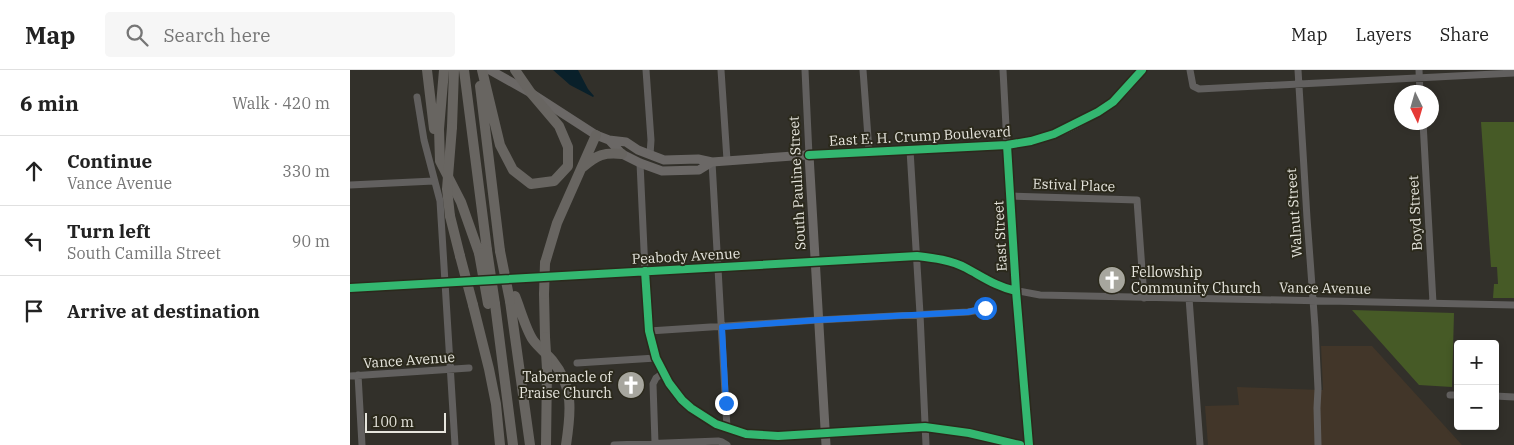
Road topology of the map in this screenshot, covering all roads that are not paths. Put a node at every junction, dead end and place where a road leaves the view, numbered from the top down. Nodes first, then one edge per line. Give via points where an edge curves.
1 (427, 70) edge
2 (478, 70) edge
3 (482, 70) edge
4 (490, 70) edge
5 (516, 70) edge
6 (646, 70) edge
7 (721, 70) edge
8 (805, 70) edge
9 (863, 70) edge
10 (1002, 70) edge
11 (1142, 70) edge
12 (1190, 70) edge
13 (1298, 70) edge
14 (1419, 70) edge
15 (456, 72) edge
16 (1485, 72) edge
17 (1514, 73) edge
18 (1419, 78) junction
19 (1300, 85) junction
20 (1420, 85) edge
21 (483, 86) junction
22 (1125, 90) tunnel mouth
23 (531, 93) junction
24 (417, 97) dead end
25 (1113, 102) tunnel mouth
26 (1423, 130) edge
27 (596, 135) junction
28 (609, 140) junction
29 (1007, 145) junction
30 (910, 150) junction
31 (868, 151) junction
32 (622, 154) junction
33 (650, 155) junction
34 (809, 155) junction
35 (727, 160) junction
36 (440, 162) junction
37 (712, 162) junction
38 (640, 163) junction
39 (580, 169) junction
40 (434, 181) junction
41 (350, 185) edge
42 (1011, 196) junction
43 (483, 252) junction
44 (917, 256) junction
45 (815, 261) junction
46 (718, 267) junction
47 (645, 271) junction
48 (445, 282) junction
49 (350, 288) edge
50 (1016, 291) junction
51 (513, 298) junction
52 (1144, 298) junction
53 (1190, 298) junction
54 (1313, 301) junction
55 (1433, 303) junction
56 (1514, 305) edge
57 (989, 306) dead end
58 (920, 314) junction
59 (818, 320) junction
60 (722, 327) junction
61 (649, 331) junction
62 (656, 358) junction
63 (576, 363) dead end
64 (469, 368) dead end
65 (451, 370) junction
66 (663, 374) junction
67 (354, 376) edge
68 (1499, 396) edge
69 (1514, 397) edge
70 (925, 427) junction
71 (727, 428) junction
72 (825, 433) junction
73 (655, 443) junction
74 (725, 444) edge
75 (362, 445) edge
76 (455, 445) edge
77 (500, 445) edge
78 (512, 445) edge
79 (530, 445) edge
80 (546, 445) edge
81 (566, 445) edge
82 (614, 445) edge
83 (826, 445) edge
84 (926, 445) edge
85 (1020, 445) edge
86 (1029, 445) edge
87 (1200, 445) edge
88 (1318, 445) edge

1 - 36 highway
2 - 21 highway
3 - 21 highway
4 - 23 main road
5 - 23 highway
6 - 33 street
7 - 35 street
8 - 34 street, South Pauline Street
9 - 31 street
10 - 29 street, East Street
11 - 22 main road
12 - 19 street via 1193,86 1199,89
13 - 19 street, Walnut Street
14 - 18 street
15 - 36 highway via 444,80 439,129
15 - 43 highway
15 - 77 highway, bridge via 447,189 450,216 492,386
16 - 17 street
16 - 18 street
18 - 19 street
18 - 20 street
19 - 54 street, Walnut Street
21 - 23 highway via 500,145 513,170 531,184 554,181 568,166 568,146 559,126
21 - 51 highway, bridge via 494,196
23 - 27 main road
24 - 40 street
25 - 29 main road, East E. H. Crump Boulevard via 1054,134
26 - 55 street, Boyd Street
27 - 28 main road
27 - 39 highway
28 - 32 main road, East E. H. Crump Boulevard
28 - 33 main road, East E. H. Crump Boulevard via 626,142
29 - 30 main road, East E. H. Crump Boulevard
29 - 42 main road, East Street
30 - 31 main road, East E. H. Crump Boulevard
30 - 44 street
31 - 34 main road, East E. H. Crump Boulevard
32 - 38 main road, East E. H. Crump Boulevard
32 - 39 highway via 601,154
33 - 37 main road, East E. H. Crump Boulevard via 664,160
34 - 35 main road, East E. H. Crump Boulevard
34 - 45 main road, South Pauline Street
35 - 37 main road, East E. H. Crump Boulevard
36 - 43 highway
37 - 38 main road, East E. H. Crump Boulevard via 699,170 674,172
37 - 46 street
38 - 47 street
39 - 80 highway, bridge via 557,223 545,263
40 - 41 street
40 - 48 street via 440,201
42 - 50 main road, East Street
42 - 52 street, Estival Place via 1137,200
43 - 78 highway, bridge
44 - 45 street, Peabody Avenue
44 - 50 street, Peabody Avenue via 949,261 1003,288
44 - 58 street
45 - 46 street, Peabody Avenue
45 - 59 main road, South Pauline Street
46 - 47 street, Peabody Avenue
46 - 60 street
47 - 48 main road, Peabody Avenue
47 - 61 main road
48 - 49 main road, Peabody Avenue
48 - 65 street
50 - 52 street, Vance Avenue via 1040,295
50 - 86 main road, East Street
51 - 79 highway
51 - 81 highway via 532,338 563,376 570,397
52 - 53 street, Vance Avenue
53 - 54 street, Vance Avenue
53 - 87 street
54 - 55 street, Vance Avenue
54 - 88 street, Walnut Street
55 - 56 street, Vance Avenue
57 - 58 street via 975,311
58 - 59 street
58 - 70 street
59 - 60 street
59 - 72 main road, South Pauline Street
60 - 61 street
60 - 71 street
61 - 62 main road
62 - 63 street
62 - 66 main road
64 - 65 street, Vance Avenue
65 - 67 street, Vance Avenue
65 - 76 street
66 - 71 main road via 691,408
66 - 73 street via 653,384
67 - 75 street
68 - 69 street
70 - 72 main road
70 - 84 street
70 - 85 main road
71 - 72 main road via 755,435
72 - 83 main road, South Pauline Street
73 - 74 street via 718,441
73 - 82 street

